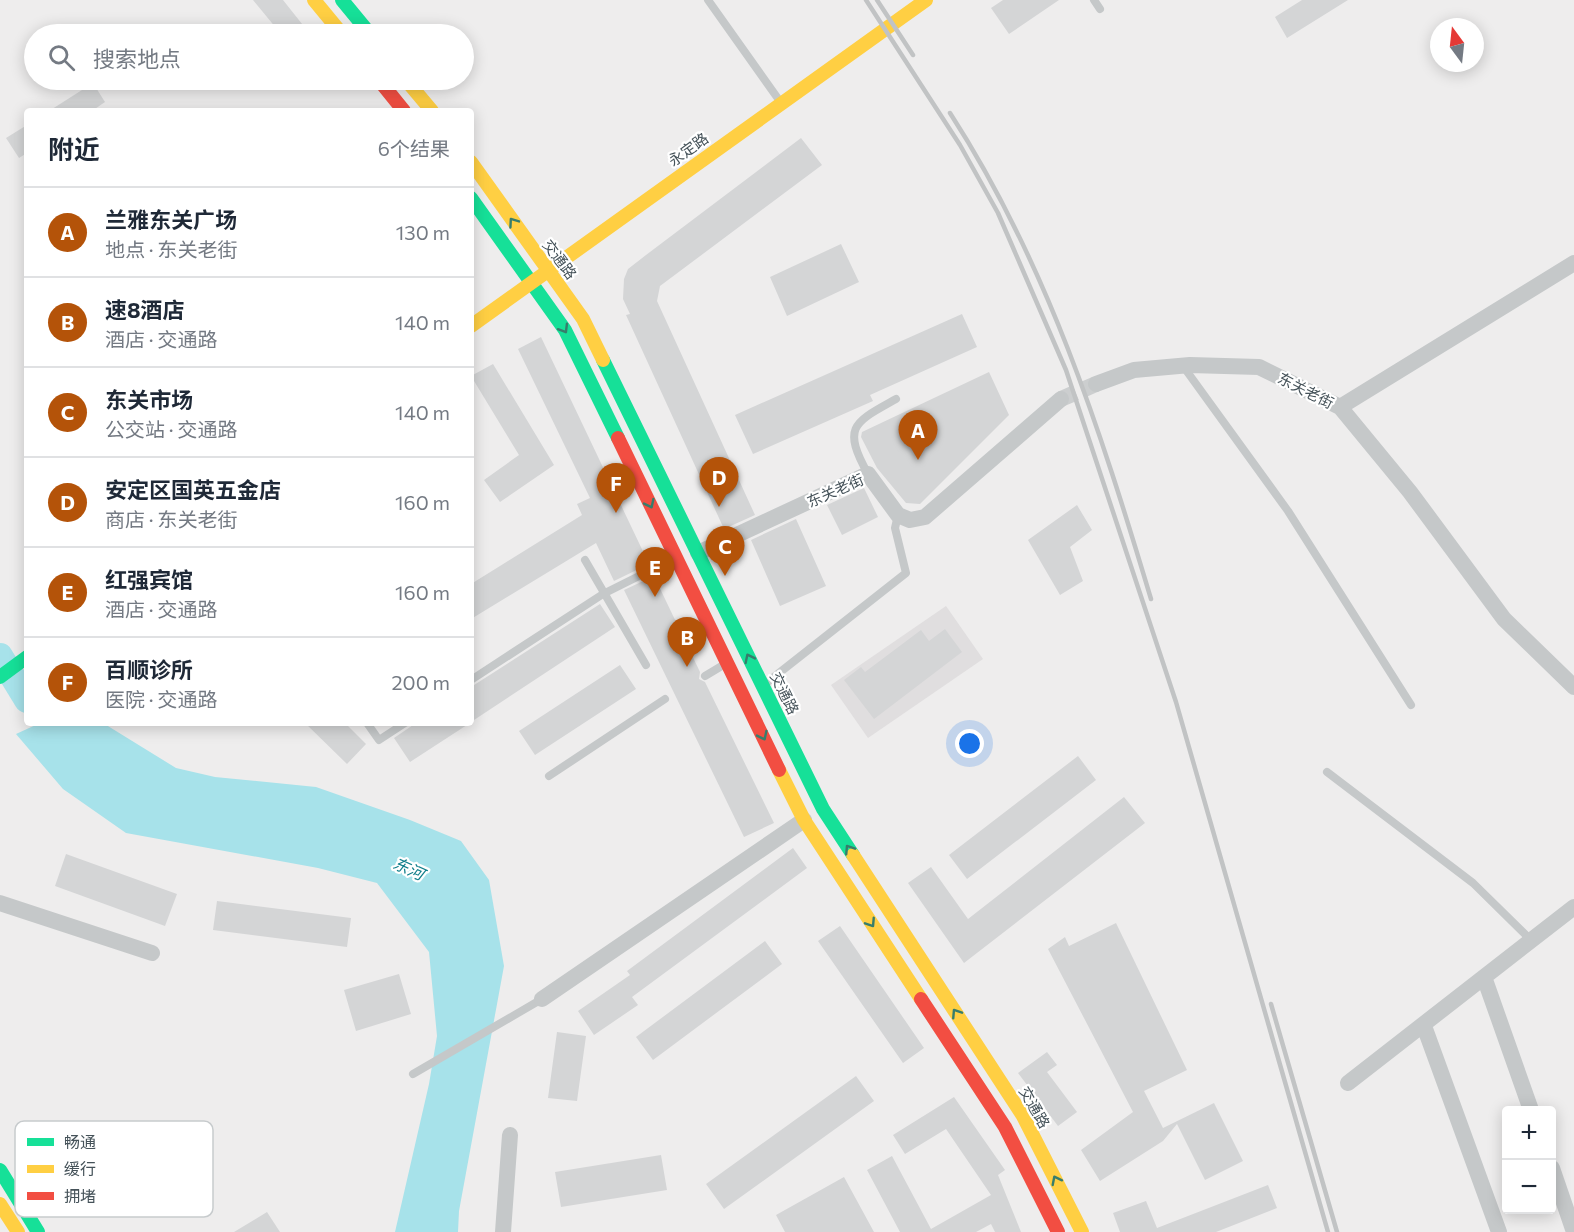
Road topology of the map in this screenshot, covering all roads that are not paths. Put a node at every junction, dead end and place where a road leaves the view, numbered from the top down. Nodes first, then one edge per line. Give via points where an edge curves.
1 (314, 0) edge
2 (342, 0) edge
3 (708, 0) edge
4 (926, 0) edge
5 (1094, 0) edge
6 (1100, 9) dead end
7 (334, 24) edge
8 (362, 24) edge
9 (387, 90) edge
10 (414, 90) edge
11 (781, 103) junction
12 (402, 108) edge
13 (429, 108) edge
14 (474, 166) edge
15 (474, 202) edge
16 (1574, 263) edge
17 (548, 269) junction
18 (530, 281) junction
19 (474, 324) edge
20 (1183, 366) junction
21 (1096, 384) tunnel mouth
22 (896, 399) dead end
23 (1061, 399) tunnel mouth
24 (1340, 407) junction
25 (868, 474) junction
26 (898, 515) junction
27 (698, 553) junction
28 (676, 558) junction
29 (585, 560) dead end
30 (603, 594) junction
31 (24, 659) edge
32 (727, 662) junction
33 (646, 665) dead end
34 (705, 676) dead end
35 (0, 677) edge
36 (474, 678) edge
37 (762, 686) junction
38 (1574, 687) edge
39 (665, 699) dead end
40 (1411, 705) dead end
41 (369, 726) edge
42 (400, 726) edge
43 (1327, 772) dead end
44 (549, 776) dead end
45 (804, 820) junction
46 (0, 903) edge
47 (1574, 907) edge
48 (1531, 940) junction
49 (152, 953) dead end
50 (1484, 977) junction
51 (542, 999) joint
52 (1424, 1026) junction
53 (413, 1074) dead end
54 (1348, 1083) dead end
55 (1530, 1106) edge
56 (510, 1135) dead end
57 (0, 1170) edge
58 (1556, 1182) edge
59 (15, 1194) edge
60 (0, 1204) edge
61 (29, 1217) edge
62 (18, 1232) edge
63 (38, 1232) edge
64 (503, 1232) edge
65 (1058, 1232) edge
66 (1082, 1232) edge
67 (1499, 1232) edge
68 (1574, 1232) edge

1 - 7 main road
2 - 8 main road
3 - 11 lane
4 - 11 main road, 永定路
5 - 6 lane
9 - 12 main road
10 - 13 main road
11 - 17 main road, 永定路
17 -> 14 main road, 交通路
15 - 18 main road
16 - 24 street
17 - 18 main road, 永定路
17 - 27 main road, 交通路 via 583,319
18 - 19 main road, 永定路
18 -> 28 main road via 565,330
20 - 21 street, 东关老街 via 1134,370
20 - 24 street, 东关老街 via 1259,367
20 - 40 lane via 1288,511
22 - 25 lane via 860,419 855,428 858,456
23 - 26 street via 925,517 910,520
24 - 38 street via 1410,492 1504,619
25 - 26 street, 东关老街
25 - 27 street, 东关老街
26 - 37 lane via 895,528 906,573
37 -> 27 main road, 交通路
28 - 30 lane
28 - 32 main road
29 - 30 lane
30 - 33 lane
30 - 36 lane
31 - 35 main road
32 - 34 lane
32 -> 45 main road
66 -> 37 main road, 交通路 via 1023,1116 823,809
39 - 44 lane
41 - 42 lane via 379,740
43 - 48 lane via 1473,883
45 - 51 street
45 -> 65 main road via 1005,1127
46 - 49 street
47 - 48 street
48 - 50 street
50 - 52 street
50 - 55 street
51 - 53 lane
52 - 54 street
52 - 67 street
56 - 64 street
57 - 59 main road
58 - 68 street
60 - 62 main road
61 - 63 main road

